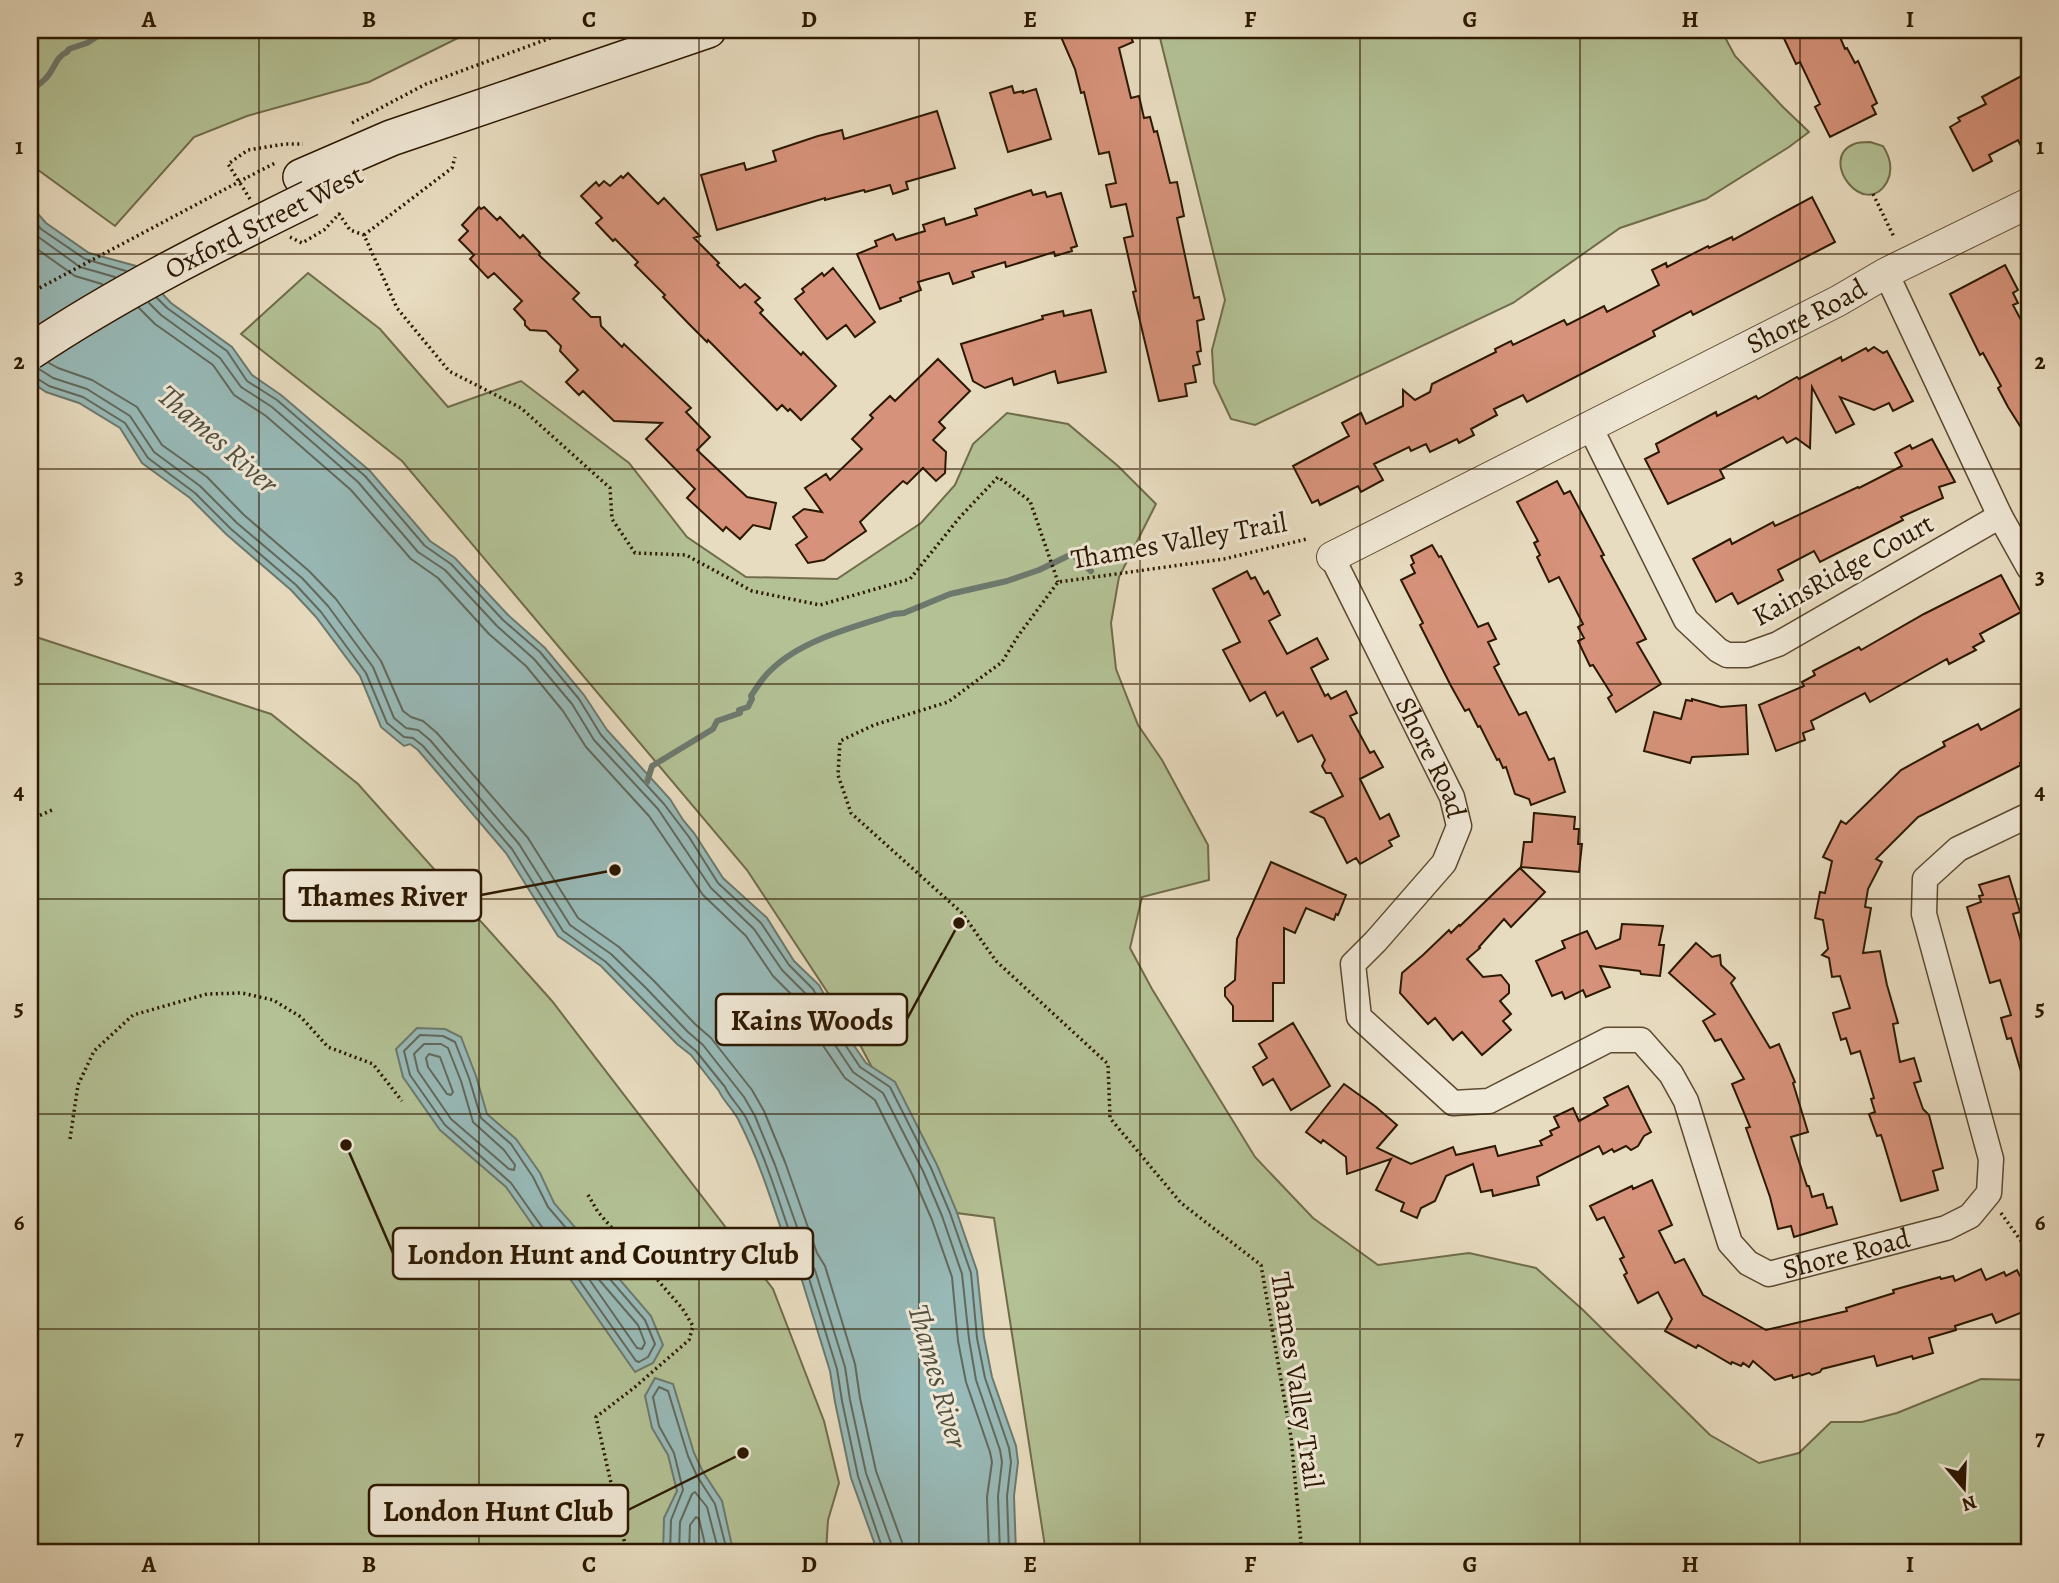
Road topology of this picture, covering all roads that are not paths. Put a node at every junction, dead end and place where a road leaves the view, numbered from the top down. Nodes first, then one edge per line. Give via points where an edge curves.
1 (708, 30) edge
2 (307, 173) junction
3 (2029, 203) edge
4 (1886, 273) junction
5 (30, 328) edge
6 (30, 352) edge
7 (1590, 426) junction
8 (2000, 516) junction
9 (1332, 556) joint
10 (2029, 568) edge
11 (2029, 815) edge

1 - 2 main road, Oxford Street West
2 - 5 main road, Oxford Street West via 154,254
2 - 6 main road, Oxford Street West, bridge via 206,250
3 - 4 street, Shore Road
4 - 7 street, Shore Road
4 - 8 street
7 - 8 street, KainsRidge Court via 1686,620 1727,655 1747,656 1778,644
7 - 9 street, Shore Road
8 - 10 street
9 - 11 street, Shore Road via 1452,797 1459,826 1444,863 1353,964 1359,1017 1453,1103 1489,1101 1608,1040 1641,1040 1671,1074 1686,1101 1730,1243 1748,1263 1769,1273 1946,1228 1970,1216 1989,1193 1991,1159 1924,914 1925,879 1958,849

